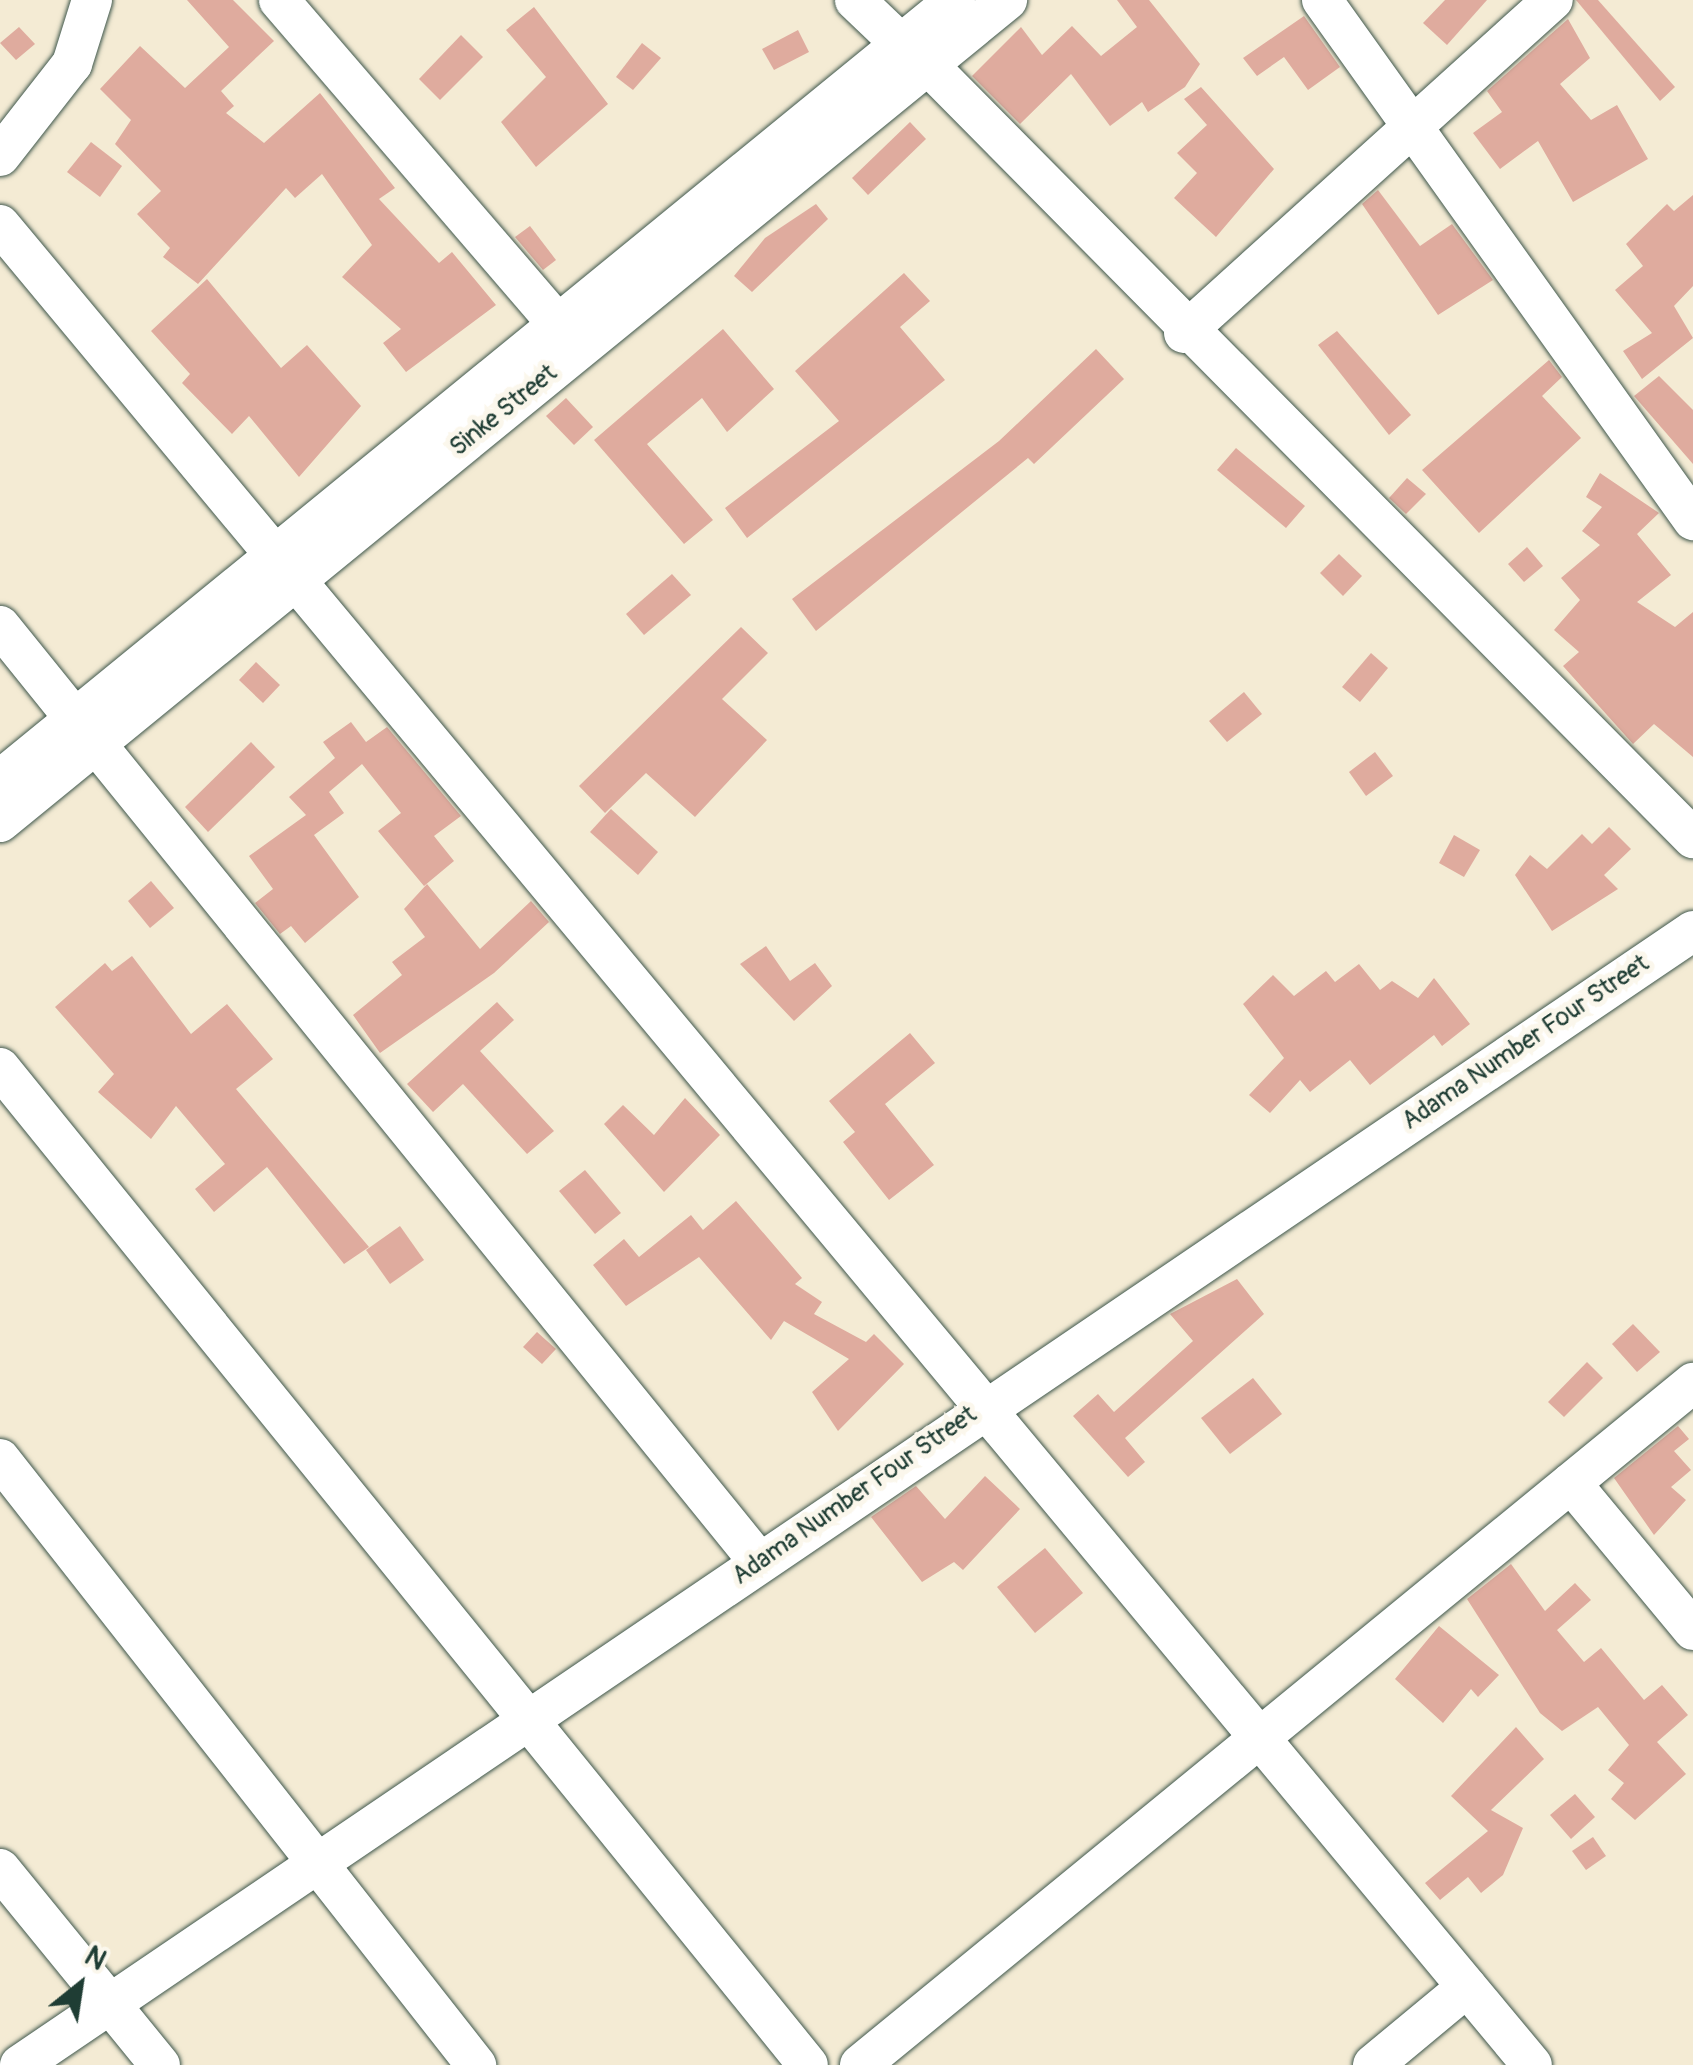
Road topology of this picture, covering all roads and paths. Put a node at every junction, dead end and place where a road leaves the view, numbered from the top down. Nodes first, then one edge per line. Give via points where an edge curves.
1 (92, 0) edge
2 (280, 0) edge
3 (855, 0) edge
4 (955, 0) edge
5 (1007, 0) edge
6 (1322, 0) edge
7 (1553, 0) edge
8 (915, 54) junction
9 (1413, 127) junction
10 (0, 156) edge
11 (0, 224) edge
12 (558, 324) junction
13 (1184, 333) junction
14 (1690, 509) edge
15 (286, 568) junction
16 (0, 626) edge
17 (86, 731) junction
18 (0, 780) edge
19 (0, 822) edge
20 (1693, 838) edge
21 (1693, 931) edge
22 (0, 1068) edge
23 (1693, 1383) edge
24 (984, 1407) junction
25 (0, 1459) edge
26 (1571, 1483) junction
27 (760, 1563) junction
28 (1693, 1630) edge
29 (525, 1716) junction
30 (1260, 1738) junction
31 (318, 1866) junction
32 (0, 1869) edge
33 (1468, 1987) junction
34 (110, 2003) junction
35 (20, 2065) edge
36 (160, 2065) edge
37 (476, 2065) edge
38 (808, 2065) edge
39 (860, 2065) edge
40 (1372, 2065) edge
41 (1532, 2065) edge

1 - 10 street via 72,64
2 - 12 street
3 - 8 street
4 - 8 street, Sinke Street
5 - 8 street, Sinke Street
6 - 9 street
7 - 9 street
8 - 12 street, Sinke Street
8 - 13 street
8 - 15 street, Sinke Street
9 - 13 street
9 - 14 street
11 - 15 street
12 - 15 street, Sinke Street
13 - 20 street
15 - 17 street, Sinke Street
15 - 24 street
16 - 17 street
17 - 18 street, Sinke Street
17 - 19 street, Sinke Street
17 - 27 street
21 - 24 street, Adama Number Four Street
22 - 29 street
23 - 26 street
24 - 27 street, Adama Number Four Street
24 - 30 street
25 - 31 street
26 - 28 street
26 - 30 street
27 - 29 street, Adama Number Four Street
29 - 31 street, Adama Number Four Street
29 - 38 street
30 - 33 street
30 - 39 street
31 - 34 street, Adama Number Four Street
31 - 37 street
32 - 34 street
33 - 40 street
33 - 41 street
34 - 35 street, Adama Number Four Street
34 - 36 street

